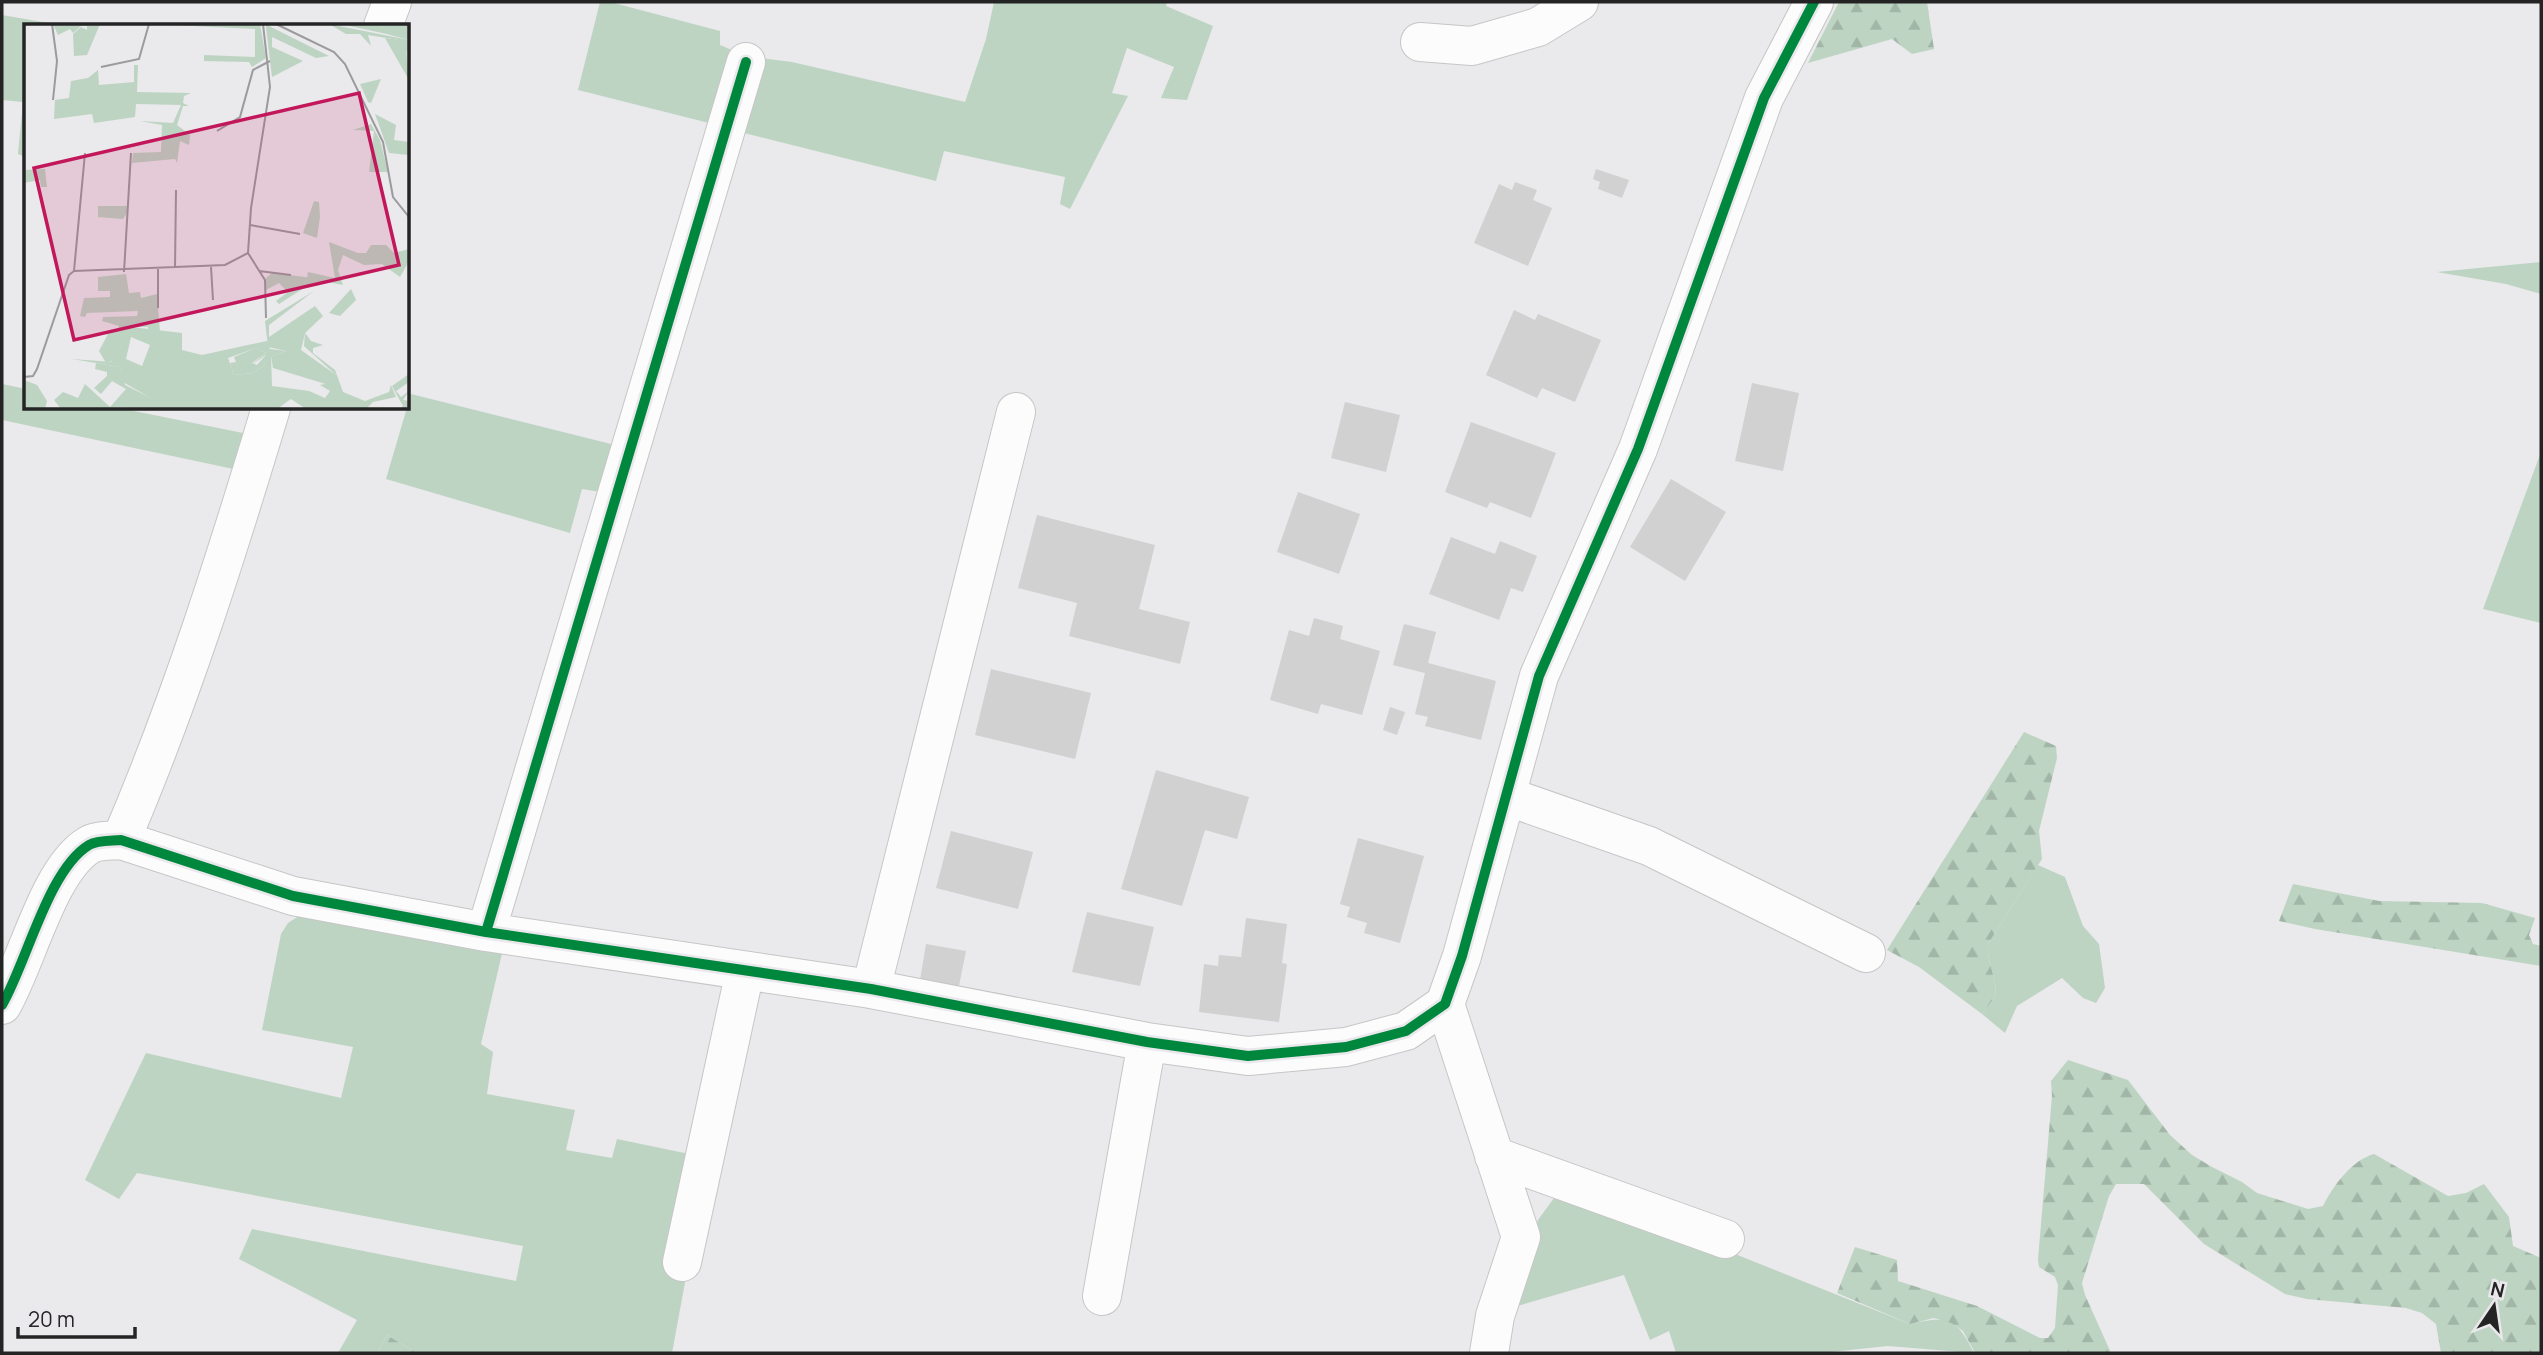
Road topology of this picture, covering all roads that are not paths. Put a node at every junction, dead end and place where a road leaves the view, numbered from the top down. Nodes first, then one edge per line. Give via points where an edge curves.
1 (392, 2) edge
2 (1579, 2) edge
3 (1814, 2) edge
4 (384, 24) edge
5 (1420, 42) dead end
6 (747, 62) dead end
7 (270, 410) edge
8 (1016, 412) dead end
9 (1506, 796) junction
10 (121, 840) junction
11 (486, 932) junction
12 (1866, 953) dead end
13 (745, 971) junction
14 (870, 989) junction
15 (2, 1004) edge
16 (1445, 1004) junction
17 (1147, 1042) junction
18 (1494, 1156) junction
19 (1725, 1239) dead end
20 (682, 1262) dead end
21 (1102, 1296) dead end
22 (1489, 1353) edge

1 - 4 street
2 - 5 street via 1538,27 1472,46
3 - 9 street via 1764,98 1638,449 1539,676
6 - 11 street
7 - 10 street via 223,568
8 - 14 street
9 - 12 street via 1649,846
9 - 16 street
10 - 11 street via 293,895
10 - 15 street via 92,843 72,858
11 - 13 street
13 - 14 street
13 - 20 street
14 - 17 street
16 - 17 street via 1406,1031 1346,1047 1248,1056
16 - 18 street
17 - 21 street
18 - 19 street
18 - 22 street via 1521,1237 1495,1316

